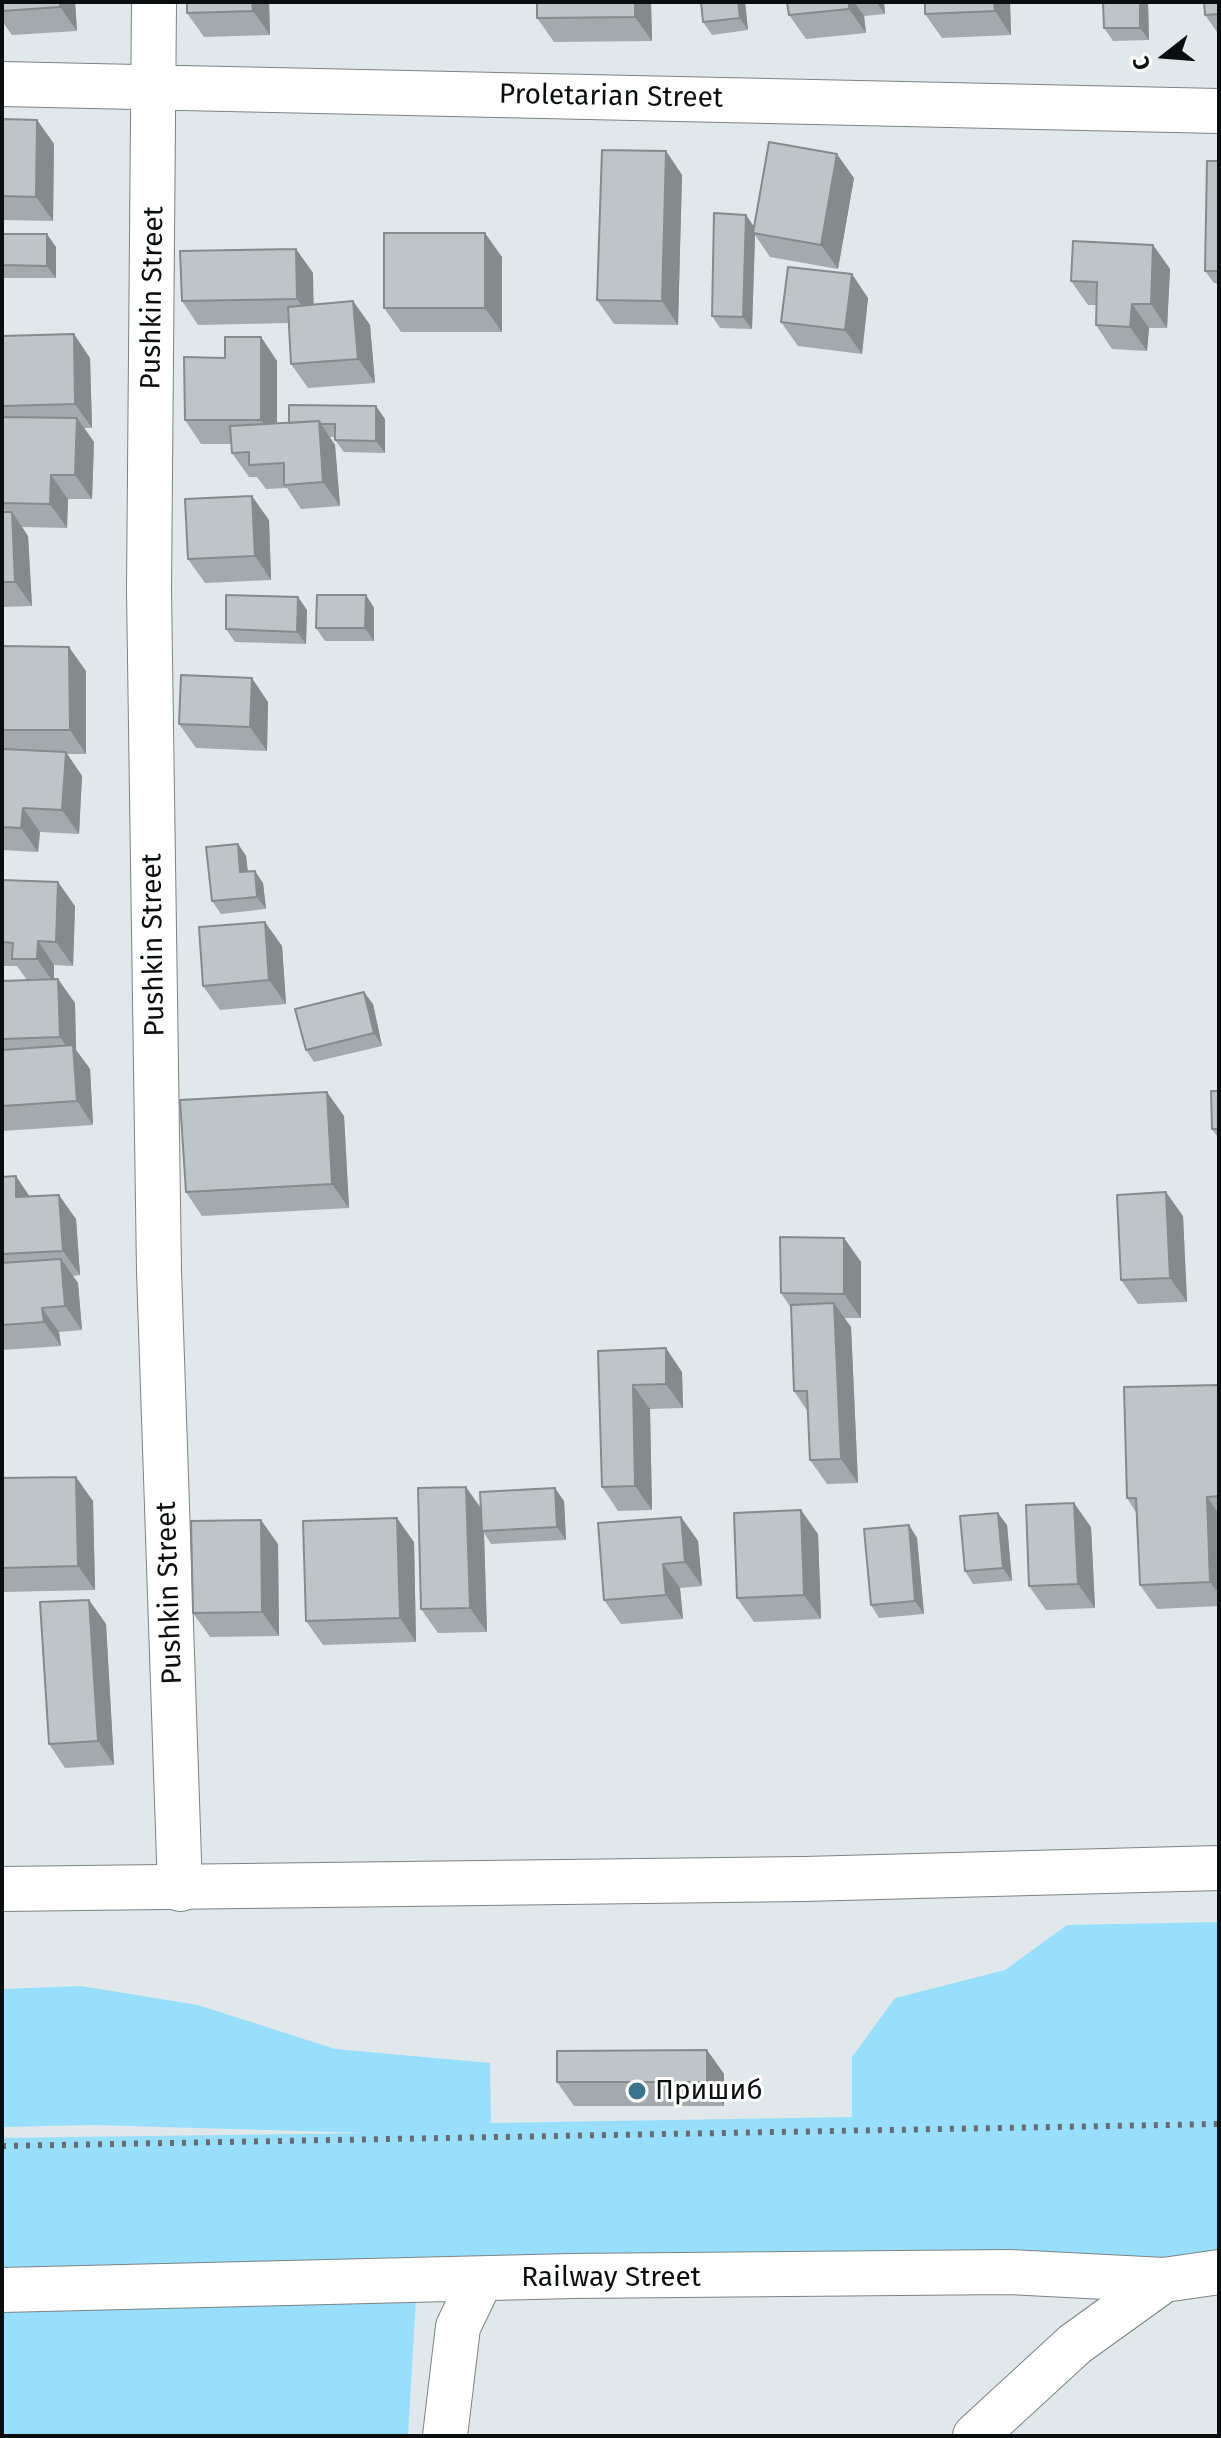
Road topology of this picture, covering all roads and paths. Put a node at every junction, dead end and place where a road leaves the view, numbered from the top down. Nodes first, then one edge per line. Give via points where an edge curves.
1 (154, 2) edge
2 (2, 84) edge
3 (156, 87) junction
4 (1219, 111) edge
5 (1219, 1868) edge
6 (2, 1889) edge
7 (180, 1889) junction
8 (1219, 2272) edge
9 (481, 2279) junction
10 (1164, 2280) junction
11 (2, 2290) edge
12 (445, 2436) edge
13 (975, 2436) edge

1 - 3 street, Pushkin Street
2 - 3 street, Proletarian Street
3 - 4 street, Proletarian Street
3 - 7 street, Pushkin Street via 149,590 158,1239
5 - 7 street
6 - 7 street
8 - 10 street, Railway Street
9 - 10 street, Railway Street via 1009,2272
9 - 11 street, Railway Street
9 - 12 street via 458,2327
10 - 13 street via 1075,2344

